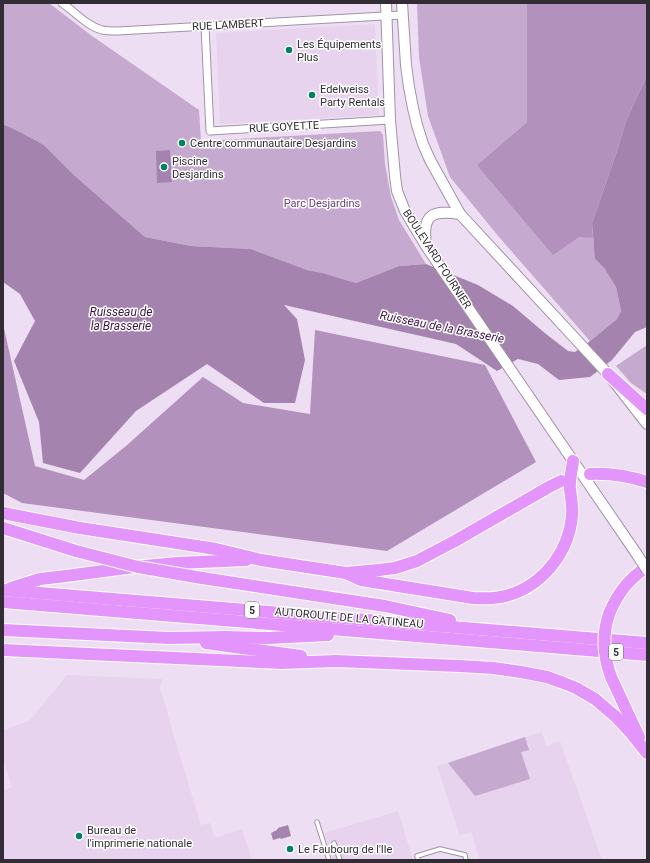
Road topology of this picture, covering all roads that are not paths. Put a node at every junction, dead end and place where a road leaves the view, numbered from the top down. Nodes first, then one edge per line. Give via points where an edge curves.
1 (62, 3) edge
2 (386, 3) edge
3 (402, 3) edge
4 (402, 15) junction
5 (386, 16) junction
6 (205, 26) junction
7 (390, 120) junction
8 (460, 214) junction
9 (426, 246) junction
10 (608, 374) junction
11 (645, 406) edge
12 (647, 424) edge
13 (573, 461) junction
14 (590, 474) dead end
15 (560, 481) dead end
16 (647, 482) edge
17 (3, 513) edge
18 (3, 528) edge
19 (261, 560) junction
20 (647, 568) edge
21 (346, 573) junction
22 (4, 594) edge
23 (3, 630) edge
24 (498, 631) junction
25 (375, 633) junction
26 (169, 638) junction
27 (647, 643) edge
28 (3, 650) edge
29 (647, 655) edge
30 (336, 661) junction
31 (647, 753) edge
32 (317, 822) dead end
33 (334, 843) dead end
34 (329, 860) edge
35 (340, 860) edge
36 (418, 860) edge
37 (466, 860) edge

1 - 6 street, RUE LAMBERT via 90,24 103,30
2 - 5 main road, BOULEVARD FOURNIER
3 - 4 main road
4 - 5 street, RUE LAMBERT
4 - 8 main road via 412,108 430,160
5 - 6 street, RUE LAMBERT
5 - 7 main road, BOULEVARD FOURNIER
6 - 7 street, RUE GOYETTE via 210,131
7 - 9 main road, BOULEVARD FOURNIER via 397,191 405,211
8 - 9 main road via 436,213 428,219
8 - 10 main road
9 - 13 main road, BOULEVARD FOURNIER
10 - 11 highway
10 - 12 main road
13 - 20 main road, BOULEVARD FOURNIER, bridge
13 - 21 highway via 569,487 572,516 566,541 558,558 548,570 521,590 501,597 473,598 361,580
14 - 16 highway via 621,475
15 - 21 highway via 417,561 391,568
17 - 19 highway via 216,549
18 - 24 highway, bridge via 138,567 385,606
19 - 21 highway
19 - 22 highway via 182,562 40,579
20 - 31 highway, bridge via 635,575 616,599 604,635 610,677
22 - 24 highway, AUTOROUTE DE LA GATINEAU / 5
22 - 25 highway, AUTOROUTE DE LA GATINEAU / 5
23 - 26 highway
24 - 27 highway, AUTOROUTE DE LA GATINEAU / 5
25 - 26 highway via 269,638
25 - 29 highway, AUTOROUTE DE LA GATINEAU / 5
26 - 30 highway
28 - 30 highway via 282,662
30 - 31 highway via 480,667 547,677 576,688 599,702 616,717
32 - 34 lane
33 - 35 lane
36 - 37 lane via 416,856 440,849 465,855

